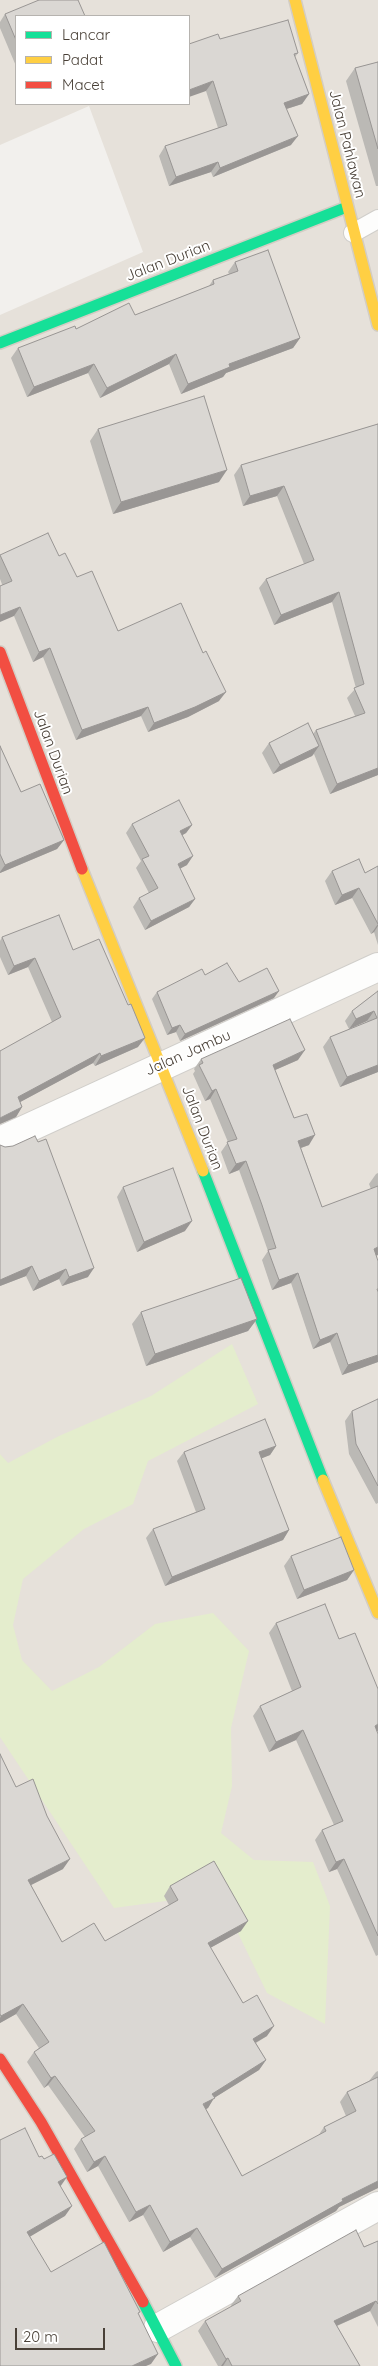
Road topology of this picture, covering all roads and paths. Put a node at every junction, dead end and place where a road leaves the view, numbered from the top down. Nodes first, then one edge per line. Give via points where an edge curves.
1 (295, 0) edge
2 (347, 207) junction
3 (378, 219) edge
4 (353, 233) junction
5 (378, 325) edge
6 (0, 343) edge
7 (0, 652) edge
8 (378, 967) edge
9 (162, 1065) junction
10 (0, 1141) edge
11 (378, 1613) edge
12 (0, 2059) edge
13 (378, 2206) edge
14 (158, 2328) junction
15 (176, 2366) edge

1 - 2 street, Jalan Pahlawan
2 - 4 street, Jalan Pahlawan
2 - 6 street, Jalan Durian
3 - 4 lane
4 - 5 street, Jalan Pahlawan
7 - 9 street, Jalan Durian via 58,809
8 - 9 street, Jalan Jambu
9 - 10 street, Jalan Jambu
9 - 11 street, Jalan Durian via 303,1432
12 - 14 street via 41,2122
13 - 14 street
14 - 15 street

